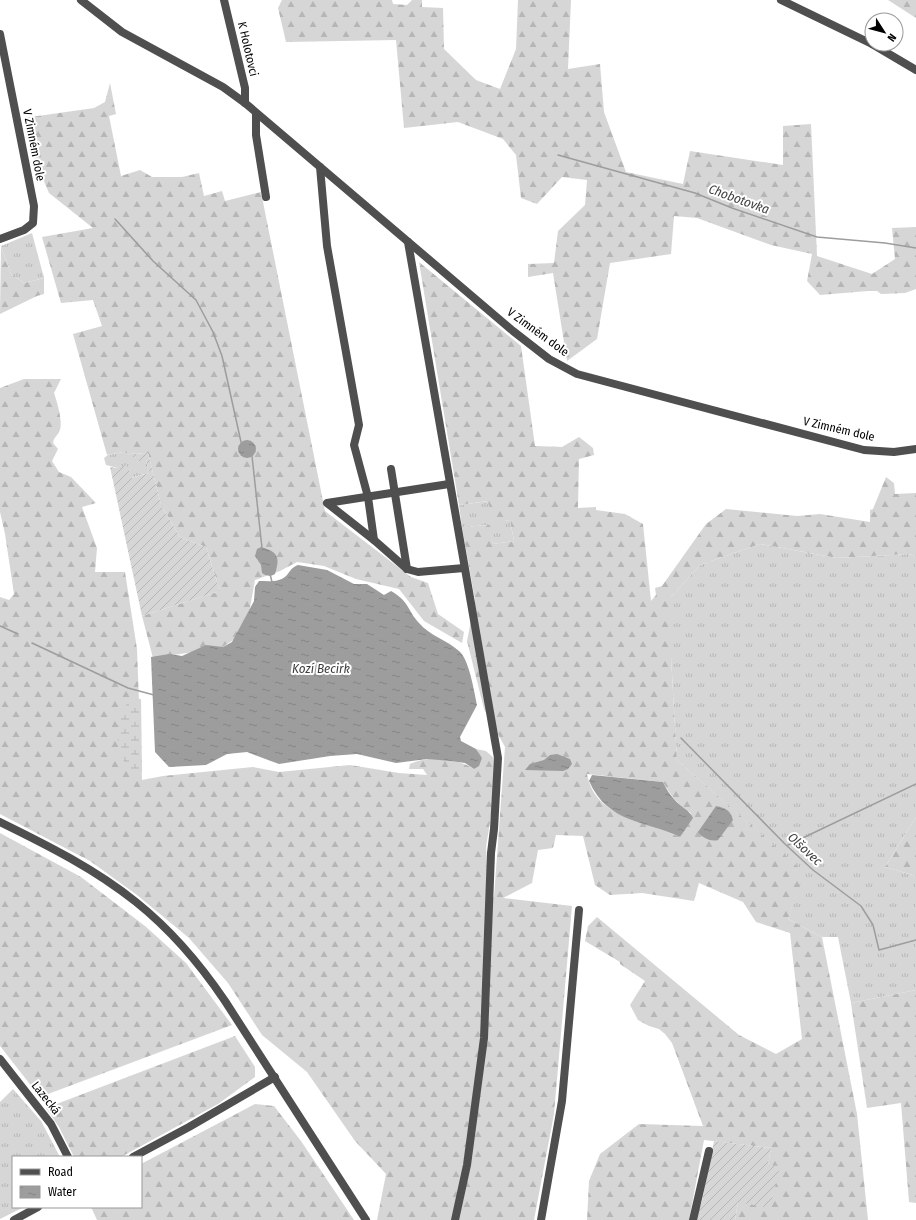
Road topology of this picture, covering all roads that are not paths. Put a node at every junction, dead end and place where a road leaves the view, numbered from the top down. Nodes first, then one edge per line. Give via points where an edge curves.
1 (81, 0) edge
2 (224, 0) edge
3 (781, 0) edge
4 (0, 34) edge
5 (864, 40) edge
6 (886, 52) edge
7 (916, 70) edge
8 (245, 103) junction
9 (256, 114) junction
10 (320, 167) junction
11 (266, 197) dead end
12 (0, 239) edge
13 (408, 242) junction
14 (916, 449) edge
15 (391, 469) dead end
16 (449, 484) junction
17 (395, 492) junction
18 (368, 497) junction
19 (374, 540) junction
20 (464, 568) junction
21 (407, 569) junction
22 (0, 822) edge
23 (580, 910) dead end
24 (0, 1058) edge
25 (274, 1077) junction
26 (709, 1151) dead end
27 (67, 1156) edge
28 (134, 1156) edge
29 (36, 1208) edge
30 (14, 1220) edge
31 (366, 1220) edge
32 (455, 1220) edge
33 (541, 1220) edge
34 (693, 1220) edge

1 - 8 street, V Zimném dole via 122,32
2 - 8 street, K Holotovci via 245,88
3 - 5 street
4 - 12 street, V Zimném dole via 34,206 33,223 24,230
6 - 7 street
8 - 9 street, V Zimném dole
9 - 10 street, V Zimném dole
9 - 11 street via 256,134
10 - 13 street, V Zimném dole
10 - 18 street via 327,246 359,425 354,444
13 - 14 street, V Zimném dole via 549,359 577,374 864,450 894,452
13 - 16 street
15 - 17 street
16 - 17 street
16 - 20 street
17 - 18 street
17 - 21 street
18 - 19 street
18 - 19 street via 327,503
19 - 21 street
20 - 21 street via 418,572
20 - 32 street via 498,758 491,853 484,1038 467,1164
22 - 25 street via 105,880 136,902 164,927 204,971
23 - 33 street via 562,1101
24 - 27 street, Lazecká via 51,1124
25 - 28 street
25 - 31 street
26 - 34 street
29 - 30 street

